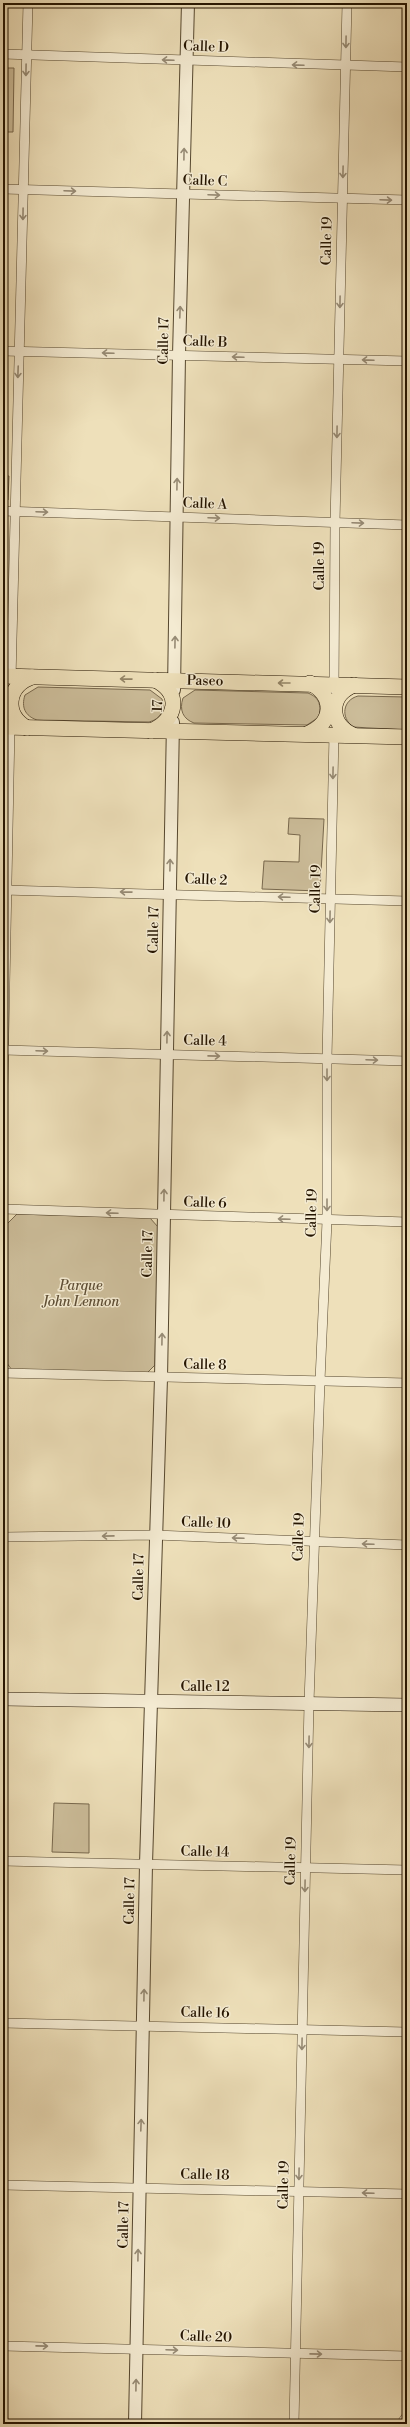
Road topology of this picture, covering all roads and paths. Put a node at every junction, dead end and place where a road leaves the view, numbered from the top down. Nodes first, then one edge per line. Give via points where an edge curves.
1 (28, 3) edge
2 (188, 3) edge
3 (347, 3) edge
4 (3, 54) edge
5 (26, 54) junction
6 (186, 60) junction
7 (345, 66) junction
8 (407, 67) edge
9 (3, 189) edge
10 (23, 190) junction
11 (184, 194) junction
12 (342, 198) junction
13 (407, 200) edge
14 (3, 350) edge
15 (19, 351) junction
16 (179, 355) junction
17 (339, 359) junction
18 (407, 361) edge
19 (3, 511) edge
20 (14, 512) junction
21 (177, 517) junction
22 (335, 522) junction
23 (407, 525) edge
24 (7, 676) edge
25 (32, 678) junction
26 (155, 680) junction
27 (174, 681) junction
28 (310, 683) junction
29 (334, 684) junction
30 (354, 684) junction
31 (407, 687) edge
32 (5, 701) edge
33 (173, 706) junction
34 (334, 709) junction
35 (6, 727) edge
36 (27, 728) junction
37 (151, 731) junction
38 (172, 732) junction
39 (307, 734) junction
40 (334, 734) junction
41 (353, 735) junction
42 (407, 737) edge
43 (5, 890) edge
44 (170, 893) junction
45 (330, 899) junction
46 (407, 901) edge
47 (3, 1050) edge
48 (167, 1055) junction
49 (327, 1058) junction
50 (407, 1061) edge
51 (3, 1086) edge
52 (3, 1210) edge
53 (164, 1215) junction
54 (328, 1221) junction
55 (407, 1222) edge
56 (3, 1373) edge
57 (161, 1378) junction
58 (320, 1381) junction
59 (407, 1383) edge
60 (155, 1535) junction
61 (3, 1537) edge
62 (314, 1542) junction
63 (407, 1545) edge
64 (3, 1699) edge
65 (151, 1702) junction
66 (310, 1703) junction
67 (407, 1705) edge
68 (3, 1861) edge
69 (146, 1864) junction
70 (306, 1868) junction
71 (407, 1870) edge
72 (3, 2022) edge
73 (144, 2026) junction
74 (302, 2029) junction
75 (407, 2032) edge
76 (3, 2185) edge
77 (139, 2188) junction
78 (299, 2191) junction
79 (407, 2194) edge
80 (3, 2346) edge
81 (136, 2348) junction
82 (295, 2354) junction
83 (407, 2356) edge
84 (407, 2416) edge
85 (135, 2424) edge
86 (294, 2424) edge
87 (401, 2424) edge

1 - 5 street
2 - 6 street, Calle 17
3 -> 7 street, Calle 19
4 - 5 street, Calle D
6 -> 5 street, Calle D
5 -> 10 street
7 -> 6 street, Calle D
11 -> 6 street, Calle 17
7 - 8 street, Calle D
7 -> 12 street, Calle 19
9 - 10 street, Calle C
10 -> 11 street, Calle C
10 -> 15 street
11 -> 12 street, Calle C
16 -> 11 street, Calle 17
12 -> 13 street, Calle C
12 -> 17 street, Calle 19
14 - 15 street, Calle B
16 -> 15 street, Calle B
15 -> 20 street
17 -> 16 street, Calle B
21 -> 16 street, Calle 17
18 -> 17 street, Calle B
17 -> 22 street, Calle 19
19 - 20 street, Calle A
20 -> 21 street, Calle A
20 - 24 street
21 -> 22 street, Calle A
27 -> 21 street, Calle 17
22 -> 23 street, Calle A
22 - 29 street, Calle 19
24 - 25 main road, Paseo
24 - 32 street
26 -> 25 main road, Paseo
25 - 32 main road via 17,686
26 - 27 main road, Paseo
26 - 33 main road via 169,690
28 -> 27 main road, Paseo
27 - 33 street, 17
28 - 29 main road, Paseo
28 - 39 main road via 324,693 328,709 327,718 322,725
29 - 30 main road, Paseo
29 - 34 street, Calle 19
30 - 31 main road, Paseo
30 - 34 main road via 340,694
32 - 35 street
32 - 36 main road via 14,717
33 - 37 main road via 167,722
33 - 38 street, 17
34 - 40 street, Calle 19
34 - 41 main road via 339,726
35 - 36 main road
35 - 43 street
36 - 37 main road
37 - 38 main road
38 - 39 main road
44 -> 38 street, Calle 17
39 - 40 main road
40 - 41 main road
40 -> 45 street, Calle 19
41 - 42 main road
44 -> 43 street, Calle 2
43 - 47 street
45 -> 44 street, Calle 2
48 -> 44 street, Calle 17
45 - 46 street, Calle 2
45 -> 49 street, Calle 19
47 -> 48 street, Calle 4
47 - 51 street
48 -> 49 street, Calle 4
53 -> 48 street, Calle 17
49 -> 50 street, Calle 4
49 -> 54 street, Calle 19
53 -> 52 street, Calle 6
54 -> 53 street, Calle 6
57 -> 53 street, Calle 17
54 - 55 street, Calle 6
54 - 58 street, Calle 19
56 - 57 street, Calle 8
57 - 58 street, Calle 8
57 - 60 street, Calle 17
58 - 59 street, Calle 8
58 - 62 street, Calle 19
60 -> 61 street, Calle 10
62 -> 60 street, Calle 10
60 - 65 street, Calle 17
63 -> 62 street, Calle 10
62 - 66 street, Calle 19
64 - 65 main road, Calle 12
65 - 66 main road, Calle 12
65 - 69 street, Calle 17
66 - 67 main road, Calle 12
66 -> 70 street, Calle 19
68 - 69 street, Calle 14
69 - 70 street, Calle 14
73 -> 69 street, Calle 17
70 - 71 street, Calle 14
70 -> 74 street, Calle 19
72 - 73 street, Calle 16
73 - 74 street, Calle 16
77 -> 73 street, Calle 17
74 - 75 street, Calle 16
74 -> 78 street, Calle 19
76 - 77 street, Calle 18
77 - 78 street, Calle 18
81 -> 77 street, Calle 17
79 -> 78 street, Calle 18
78 - 82 street, Calle 19
80 -> 81 street, Calle 20
81 -> 82 street, Calle 20
85 -> 81 street, Calle 17
82 -> 83 street, Calle 20
82 - 86 street, Calle 19
84 - 87 street

